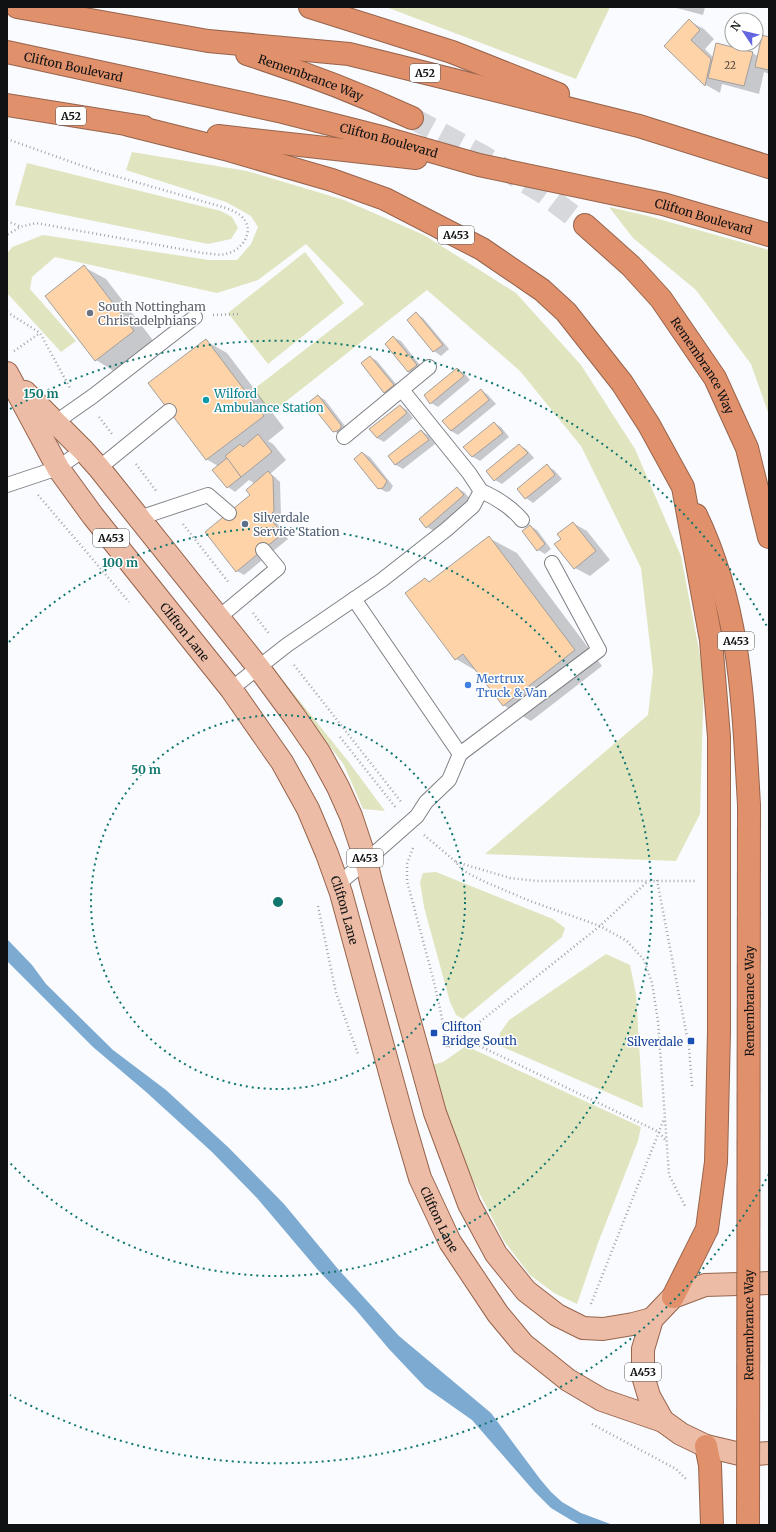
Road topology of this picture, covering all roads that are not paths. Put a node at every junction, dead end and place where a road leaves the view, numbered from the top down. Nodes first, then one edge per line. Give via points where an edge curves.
1 (310, 7) edge
2 (22, 8) edge
3 (208, 41) junction
4 (13, 54) edge
5 (10, 106) edge
6 (412, 118) tunnel mouth
7 (129, 125) junction
8 (639, 126) junction
9 (479, 165) junction
10 (769, 167) edge
11 (585, 225) tunnel mouth
12 (769, 235) edge
13 (195, 317) road end
14 (429, 368) dead end
15 (8, 374) edge
16 (402, 390) junction
17 (169, 412) dead end
18 (56, 422) junction
19 (344, 437) dead end
20 (747, 448) junction
21 (83, 450) junction
22 (58, 468) junction
23 (99, 468) junction
24 (7, 485) edge
25 (683, 487) junction
26 (481, 491) junction
27 (769, 497) edge
28 (229, 512) dead end
29 (139, 518) junction
30 (522, 520) dead end
31 (769, 537) edge
32 (263, 550) dead end
33 (552, 563) dead end
34 (354, 600) junction
35 (218, 618) junction
36 (258, 667) junction
37 (231, 689) junction
38 (460, 754) junction
39 (366, 861) junction
40 (338, 884) junction
41 (769, 1283) edge
42 (673, 1297) junction
43 (652, 1320) junction
44 (663, 1421) junction
45 (706, 1446) junction
46 (769, 1453) edge
47 (712, 1525) edge
48 (748, 1525) edge

1 - 8 highway, A52 via 452,52
2 - 3 highway, A52
3 - 6 highway, Remembrance Way via 366,96
3 - 8 highway, A52 via 349,54
4 - 9 highway, Clifton Boulevard / A52 via 284,112
5 - 7 highway, A52
7 - 9 highway, A52
7 - 25 highway, A453 via 332,180 385,199 482,249 542,290 566,312 622,383 649,425
8 - 10 highway, A52
9 - 12 highway, Clifton Boulevard / A52 via 663,204
11 - 20 highway, Remembrance Way via 631,266 661,299 715,378
13 - 18 lane
14 - 16 lane
15 - 18 main road, Clifton Lane / A453
15 - 22 main road, Clifton Lane / A453
16 - 19 lane
16 - 26 lane
17 - 23 lane
18 - 21 main road, Clifton Lane / A453
20 - 27 highway
20 - 31 highway, Remembrance Way
21 - 22 lane
21 - 23 main road, Clifton Lane / A453
22 - 24 lane
22 - 37 main road, Clifton Lane / A453 via 93,516
23 - 29 main road, Clifton Lane / A453
25 - 42 highway via 711,640 720,737 719,1031 716,1162 707,1229
25 - 48 highway, Remembrance Way / A453, bridge via 708,541 719,573 736,644 744,704 749,805
26 - 30 lane via 493,496
26 - 34 lane via 473,506 448,529
28 - 29 lane via 208,495
29 - 35 main road, Clifton Lane / A453
32 - 35 lane via 278,568
33 - 38 lane via 599,650
34 - 36 lane
34 - 38 lane
35 - 36 main road, Clifton Lane / A453
36 - 37 lane
36 - 39 main road, Clifton Lane / A453 via 319,752 351,816
37 - 40 main road, Clifton Lane / A453 via 282,762 308,809
38 - 39 lane via 448,780 426,802 417,816
39 - 40 lane
39 - 43 main road, Clifton Lane / A453 via 434,1113 469,1204 496,1254 526,1291 557,1315 583,1328 603,1329
40 - 44 main road, Clifton Lane / A453 via 420,1178 450,1242 498,1314 523,1344 568,1380 602,1400
41 - 42 main road, A453 via 705,1285
42 - 43 main road, A453
43 - 44 main road, A453 via 643,1349 643,1376
44 - 45 main road, A453 via 680,1434
45 - 46 main road, A453 via 744,1455
45 - 47 highway via 710,1465

